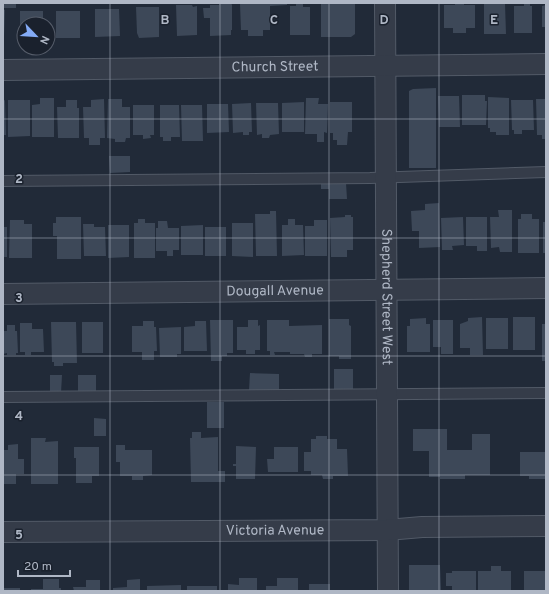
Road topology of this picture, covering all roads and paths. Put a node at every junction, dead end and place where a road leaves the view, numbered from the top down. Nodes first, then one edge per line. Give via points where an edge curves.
1 (385, 3) edge
2 (546, 64) edge
3 (386, 65) junction
4 (3, 70) edge
5 (546, 172) edge
6 (386, 177) junction
7 (3, 181) edge
8 (546, 288) edge
9 (387, 290) junction
10 (3, 294) edge
11 (546, 393) edge
12 (388, 395) junction
13 (3, 397) edge
14 (546, 526) edge
15 (388, 530) junction
16 (3, 532) edge
17 (388, 591) edge

1 - 3 street, Shepherd Street West
2 - 3 street, Church Street
3 - 4 street, Church Street
3 - 6 street, Shepherd Street West
5 - 6 lane
6 - 7 lane
6 - 9 street, Shepherd Street West
8 - 9 street, Dougall Avenue
9 - 10 street, Dougall Avenue
9 - 12 street, Shepherd Street West
11 - 12 lane
12 - 13 lane
12 - 15 street, Shepherd Street West
14 - 15 street, Victoria Avenue via 422,527
15 - 16 street, Victoria Avenue
15 - 17 street, Shepherd Street West

